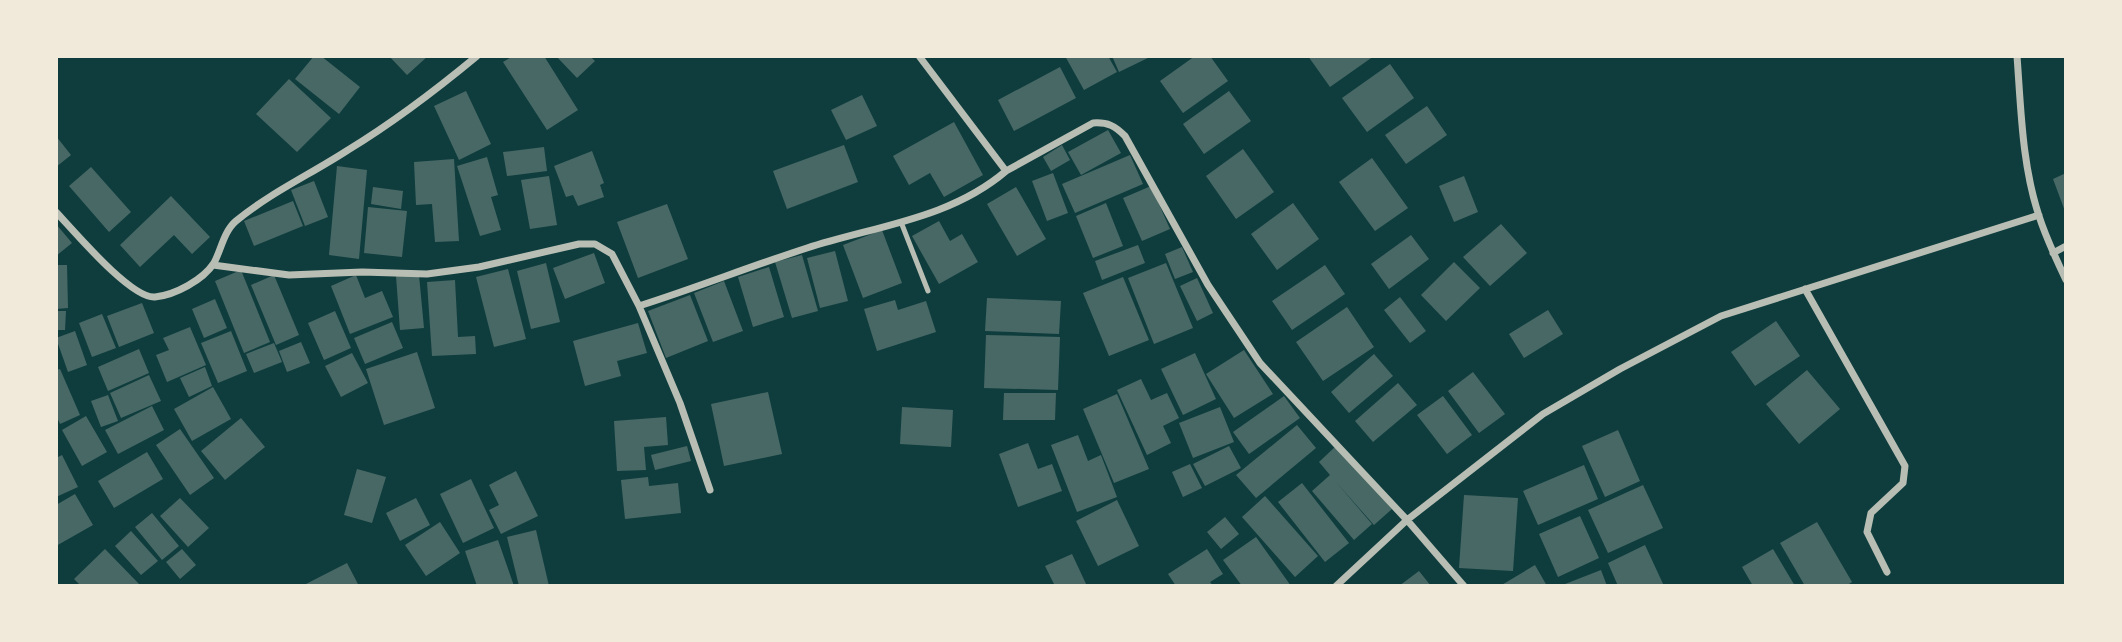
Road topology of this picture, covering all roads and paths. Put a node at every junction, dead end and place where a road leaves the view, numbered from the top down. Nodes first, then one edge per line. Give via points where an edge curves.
1 (477, 56) edge
2 (919, 56) edge
3 (2018, 56) edge
4 (1006, 171) junction
5 (56, 212) edge
6 (2039, 215) junction
7 (901, 222) junction
8 (2066, 246) edge
9 (2053, 253) junction
10 (213, 265) junction
11 (2066, 280) edge
12 (1805, 289) junction
13 (928, 290) dead end
14 (639, 306) junction
15 (709, 490) dead end
16 (1407, 520) junction
17 (1887, 572) dead end
18 (1336, 586) edge
19 (1464, 586) edge

1 - 10 street via 416,106 233,223
2 - 4 street
3 - 6 street via 2024,143
4 - 7 street via 951,206
4 - 16 street via 1093,123 1114,126 1125,136 1208,285 1260,363
5 - 10 street via 119,277 146,295 176,292
6 - 9 street
6 - 12 street
7 - 13 lane
7 - 14 street via 808,247
8 - 9 street
9 - 11 street
10 - 14 street via 289,275 427,274 595,244 612,254
12 - 16 street via 1721,316 1620,369 1543,414
12 - 17 street via 1905,466 1902,483 1871,513 1867,532
14 - 15 street via 680,403
16 - 18 street
16 - 19 street

